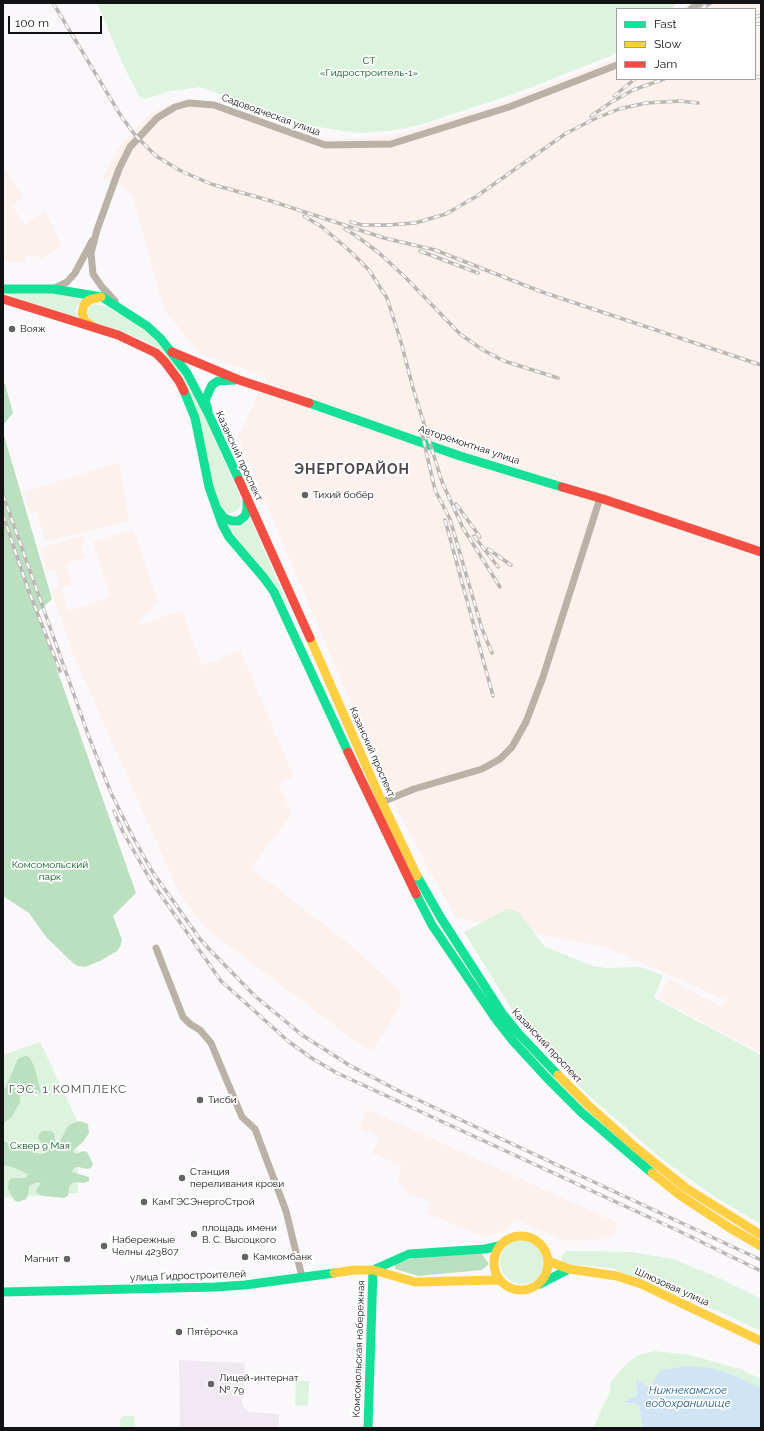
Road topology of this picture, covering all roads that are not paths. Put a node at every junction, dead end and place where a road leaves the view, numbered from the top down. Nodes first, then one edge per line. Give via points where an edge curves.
1 (616, 65) edge
2 (97, 230) junction
3 (3, 289) edge
4 (53, 289) junction
5 (102, 297) junction
6 (3, 299) edge
7 (122, 309) junction
8 (93, 327) junction
9 (172, 352) junction
10 (240, 380) junction
11 (209, 415) junction
12 (247, 497) junction
13 (600, 498) junction
14 (215, 506) junction
15 (761, 552) edge
16 (382, 802) junction
17 (416, 874) junction
18 (407, 878) junction
19 (428, 898) junction
20 (420, 903) junction
21 (156, 948) dead end
22 (761, 1235) edge
23 (499, 1246) junction
24 (761, 1246) edge
25 (548, 1261) junction
26 (372, 1270) junction
27 (569, 1270) junction
28 (392, 1276) junction
29 (302, 1277) junction
30 (499, 1280) junction
31 (533, 1288) junction
32 (3, 1292) edge
33 (372, 1294) junction
34 (761, 1341) edge
35 (368, 1428) edge

1 - 2 street, Садоводческая улица via 509,107 391,144 326,145 214,105 184,104 157,118 130,148 119,169
2 - 4 street via 75,273 67,282
2 - 7 street via 91,253 93,274
3 - 4 main road, Казанский проспект
4 - 5 main road, Казанский проспект
5 - 7 main road, Казанский проспект
5 - 8 main road via 89,300 84,305 82,314 85,321
6 - 8 main road, Казанский проспект
7 - 9 main road, Казанский проспект via 147,326
8 - 14 main road, Казанский проспект via 156,353 172,371 187,397 195,418
9 - 10 main road, Авторемонтная улица
9 - 11 main road, Казанский проспект via 187,373
10 - 11 main road via 218,381 212,385 205,400
10 - 13 main road, Авторемонтная улица via 460,456
11 - 12 main road, Казанский проспект
12 - 14 main road via 248,510 239,521 224,518
12 - 16 main road, Казанский проспект
13 - 15 main road, Авторемонтная улица
13 - 16 street via 542,677 526,722 512,747 500,759 482,769 414,789
14 - 18 main road, Казанский проспект via 229,537 274,592
16 - 17 main road, Казанский проспект
17 - 18 main road via 414,882
17 - 19 main road, Казанский проспект
18 - 20 main road, Казанский проспект
19 - 20 main road via 423,893 420,895
19 - 22 main road, Казанский проспект via 502,1013 554,1071 588,1105 665,1172 710,1204
20 - 24 main road, Казанский проспект via 495,1018 547,1078 659,1179 681,1196
21 - 29 street via 183,1017 200,1030 211,1043 242,1117 255,1129 286,1211
23 - 25 main road via 513,1237 528,1237 542,1246
23 - 26 main road via 409,1254
23 - 30 main road via 494,1258 495,1272
25 - 27 main road, Шлюзовая улица
25 - 31 main road via 545,1275
26 - 28 main road
26 - 29 main road, улица Гидростроителей
26 - 33 main road, Комсомольская набережная
27 - 31 main road
27 - 34 main road, Шлюзовая улица via 618,1276 641,1284
28 - 30 main road via 415,1282
28 - 33 main road via 380,1281
29 - 32 main road, улица Гидростроителей via 215,1287
30 - 31 main road via 508,1288
33 - 35 main road, Комсомольская набережная

